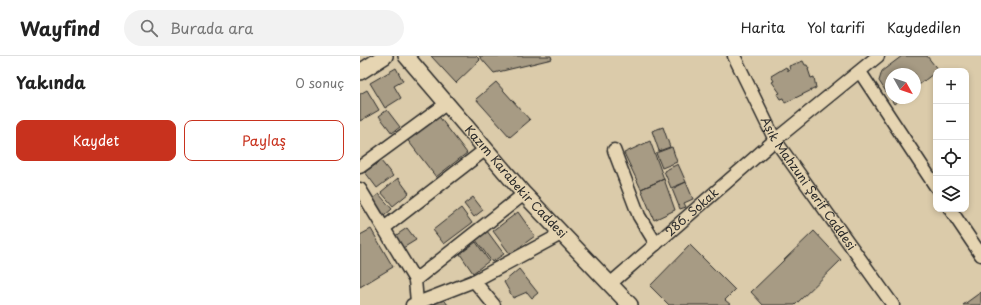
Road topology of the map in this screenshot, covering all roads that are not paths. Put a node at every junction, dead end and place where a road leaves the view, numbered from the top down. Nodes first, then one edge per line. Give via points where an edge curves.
1 (385, 56) edge
2 (406, 56) edge
3 (734, 56) edge
4 (878, 56) edge
5 (360, 72) edge
6 (860, 72) junction
7 (446, 104) junction
8 (775, 140) junction
9 (486, 150) junction
10 (614, 150) dead end
11 (360, 167) edge
12 (933, 182) edge
13 (360, 189) edge
14 (524, 194) junction
15 (952, 212) edge
16 (384, 228) junction
17 (561, 234) junction
18 (656, 244) junction
19 (981, 255) edge
20 (415, 280) junction
21 (474, 281) junction
22 (610, 284) junction
23 (416, 304) edge
24 (494, 305) edge
25 (630, 305) edge
26 (893, 305) edge

1 - 5 main road
2 - 7 main road, Kazım Karabekir Caddesi
3 - 8 street, Aşık Mahzuni Şerif Caddesi
4 - 6 street, 286. Sokak
6 - 8 street, 286. Sokak
6 - 12 street
7 - 9 main road, Kazım Karabekir Caddesi
7 - 11 street
8 - 18 street, 286. Sokak
8 - 26 street, Aşık Mahzuni Şerif Caddesi
9 - 14 main road, Kazım Karabekir Caddesi
9 - 16 street
10 - 18 street via 639,216
13 - 16 street
14 - 17 main road, Kazım Karabekir Caddesi
14 - 20 street
15 - 19 street
16 - 20 street
17 - 21 street
17 - 22 main road, Kazım Karabekir Caddesi
18 - 22 street, 286. Sokak
20 - 23 street
21 - 23 street
21 - 24 street
22 - 25 main road, Kazım Karabekir Caddesi

